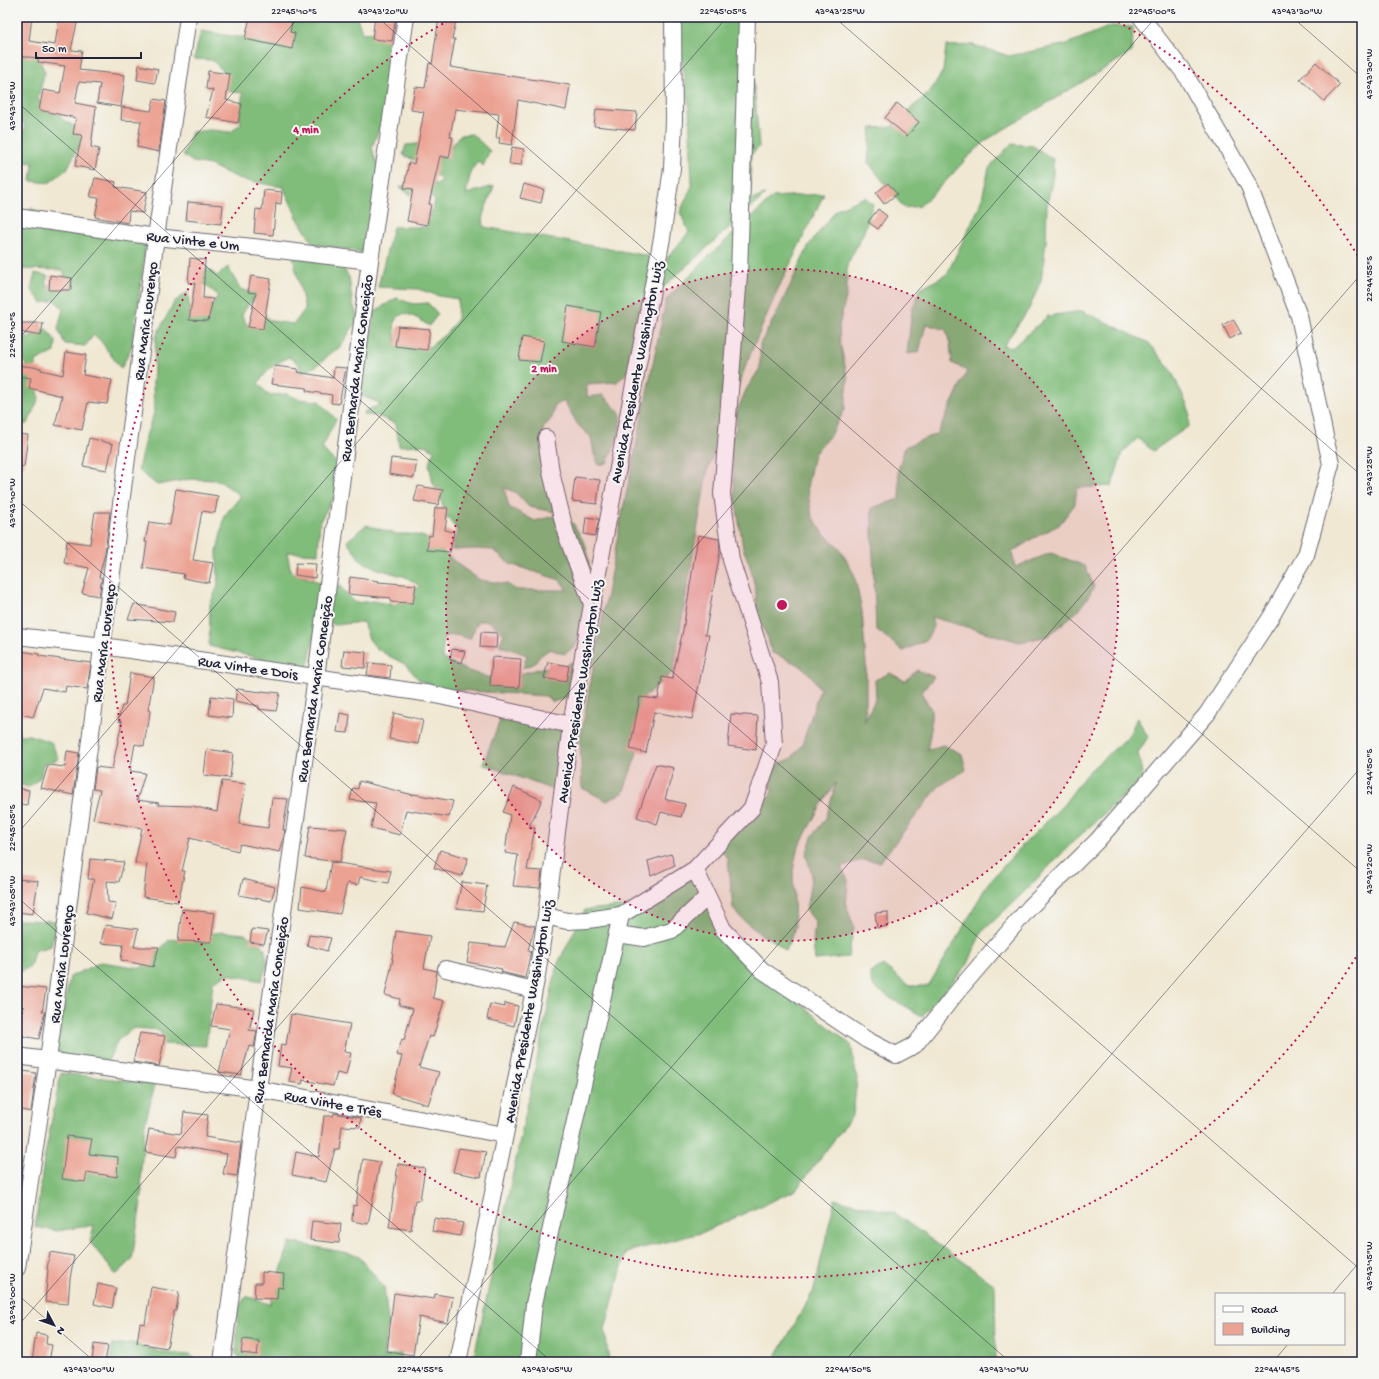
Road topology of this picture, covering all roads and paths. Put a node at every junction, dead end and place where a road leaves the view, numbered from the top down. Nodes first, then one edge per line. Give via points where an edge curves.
1 (188, 17) edge
2 (406, 17) edge
3 (673, 17) edge
4 (747, 17) edge
5 (1142, 17) edge
6 (17, 217) edge
7 (156, 237) junction
8 (370, 261) junction
9 (546, 438) dead end
10 (592, 604) junction
11 (17, 636) edge
12 (103, 646) junction
13 (316, 677) junction
14 (571, 725) junction
15 (695, 869) junction
16 (707, 896) junction
17 (620, 915) junction
18 (546, 916) junction
19 (617, 934) junction
20 (446, 969) dead end
21 (534, 990) junction
22 (17, 1056) edge
23 (48, 1060) junction
24 (258, 1089) junction
25 (506, 1134) junction
26 (17, 1268) edge
27 (222, 1362) edge
28 (458, 1362) edge
29 (528, 1362) edge

1 - 7 street, Rua Maria Lourenço
2 - 8 street, Rua Bernarda Maria Conceição
3 - 10 street, Avenida Presidente Washington Luiz via 674,120 672,160 662,238
4 - 15 street via 739,274 722,494 731,560 770,682 774,745 752,808
5 - 16 street via 1185,74 1249,186 1299,316 1331,464 1306,555 1271,617 1207,714 1097,841 1030,907 915,1045 896,1055 867,1040 762,970 723,929
6 - 7 street, Rua Vinte e Um
7 - 8 street, Rua Vinte e Um
7 - 12 street, Rua Maria Lourenço
8 - 13 street, Rua Bernarda Maria Conceição
9 - 10 street via 551,472 566,534
10 - 14 street, Avenida Presidente Washington Luiz
11 - 12 street, Rua Vinte e Dois
12 - 13 street, Rua Vinte e Dois
12 - 23 street, Rua Maria Lourenço
13 - 14 street, Rua Vinte e Dois via 431,694
13 - 24 street, Rua Bernarda Maria Conceição
14 - 18 street, Avenida Presidente Washington Luiz
15 - 16 street
15 - 17 street
16 - 19 street via 672,930 644,938
17 - 18 street via 567,921
17 - 19 street
18 - 21 street, Avenida Presidente Washington Luiz
19 - 29 street via 534,1304
20 - 21 street
21 - 25 street, Avenida Presidente Washington Luiz
22 - 23 street, Rua Vinte e Três
23 - 24 street, Rua Vinte e Três
23 - 26 street, Rua Maria Lourenço
24 - 25 street, Rua Vinte e Três
24 - 27 street, Rua Bernarda Maria Conceição
25 - 28 street, Avenida Presidente Washington Luiz

